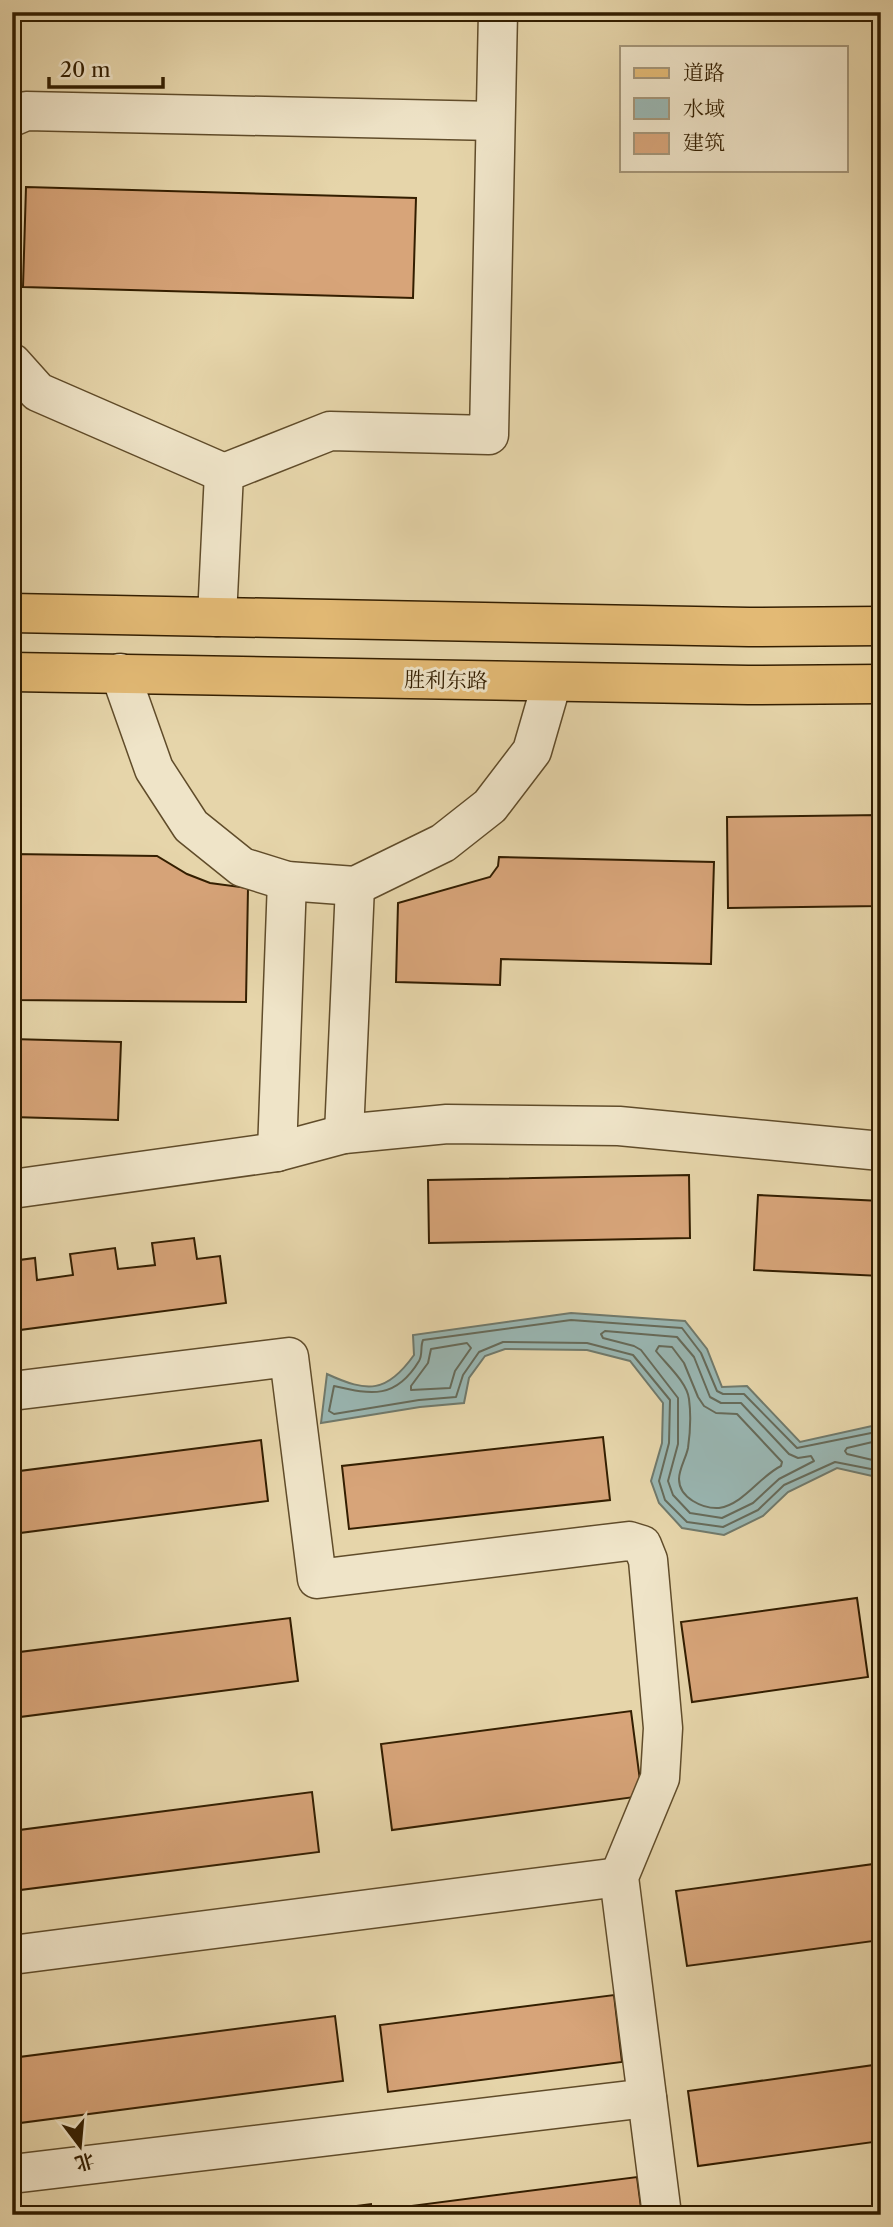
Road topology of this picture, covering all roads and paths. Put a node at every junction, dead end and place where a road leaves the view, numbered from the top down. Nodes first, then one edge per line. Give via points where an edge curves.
1 (498, 12) edge
2 (12, 117) edge
3 (495, 121) junction
4 (12, 363) edge
5 (224, 473) junction
6 (12, 613) edge
7 (218, 617) junction
8 (881, 626) edge
9 (12, 671) edge
10 (120, 673) junction
11 (552, 682) junction
12 (881, 684) edge
13 (287, 881) junction
14 (355, 886) junction
15 (344, 1134) junction
16 (277, 1152) junction
17 (881, 1152) edge
18 (12, 1189) edge
19 (12, 1391) edge
20 (619, 1877) junction
21 (12, 1955) edge
22 (647, 2098) junction
23 (12, 2174) edge
24 (662, 2215) edge

1 - 3 street
2 - 3 street via 26,111
3 - 5 street via 489,435 330,431
4 - 5 street via 38,392
5 - 7 street
6 - 7 main road
7 - 8 main road
9 - 10 main road, 胜利东路
10 - 11 main road, 胜利东路
10 - 13 street via 154,769 191,826 242,867
11 - 12 main road, 胜利东路
11 - 14 street via 532,751 489,806 443,843
13 - 14 street
13 - 16 street
14 - 15 street
15 - 16 street
15 - 17 street via 447,1124 619,1126
16 - 18 street
19 - 20 street via 289,1357 317,1579 629,1541 642,1545 648,1560 663,1728 660,1778
20 - 21 street
20 - 22 street
22 - 23 street
22 - 24 street

